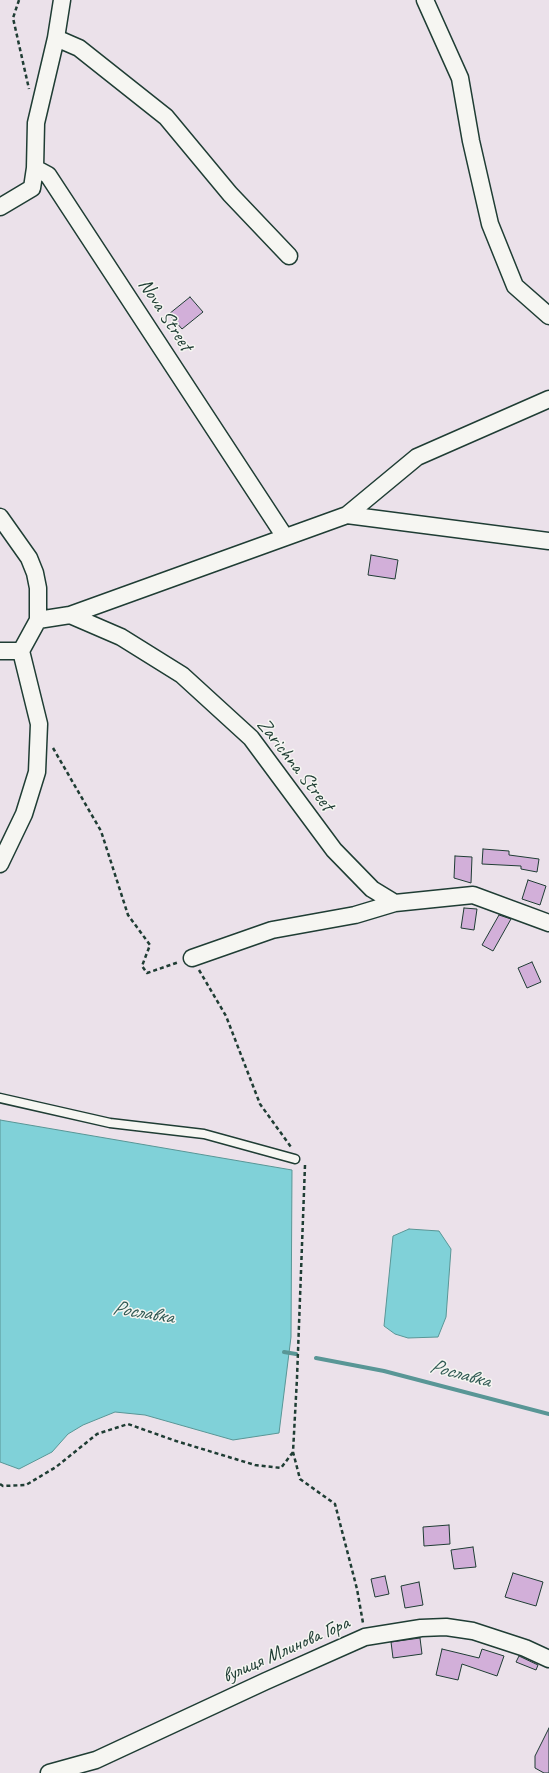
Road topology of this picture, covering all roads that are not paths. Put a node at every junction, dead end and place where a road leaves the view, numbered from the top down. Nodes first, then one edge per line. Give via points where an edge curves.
1 (62, 0) edge
2 (425, 0) edge
3 (56, 38) junction
4 (35, 168) junction
5 (0, 207) edge
6 (290, 256) dead end
7 (549, 316) edge
8 (549, 399) edge
9 (347, 515) junction
10 (0, 517) edge
11 (285, 537) junction
12 (549, 541) edge
13 (70, 615) junction
14 (38, 620) junction
15 (0, 651) edge
16 (21, 651) junction
17 (0, 864) edge
18 (395, 903) junction
19 (549, 923) edge
20 (192, 958) road end
21 (0, 1098) edge
22 (296, 1159) road end
23 (549, 1659) edge
24 (49, 1773) edge

1 - 3 street
2 - 7 street via 460,78 490,224 515,286
3 - 4 street via 36,123
3 - 6 street via 79,48 166,117 230,194
4 - 5 street via 32,188
4 - 11 street, Nova Street via 48,174
8 - 9 street via 417,457
9 - 11 street
9 - 12 street
10 - 14 street via 29,558 35,573 38,588
11 - 13 street
13 - 14 street
13 - 18 street, Zarichna Street via 121,637 182,675 251,738 334,850 372,888
14 - 16 street
15 - 16 street
16 - 17 street via 38,724 37,772 24,814
18 - 19 street via 473,895
18 - 20 street via 355,915 272,930
21 - 22 lane via 110,1124 204,1134
23 - 24 street, вулиця Млинова Гора via 525,1648 473,1631 446,1627 421,1628 365,1637 96,1760

